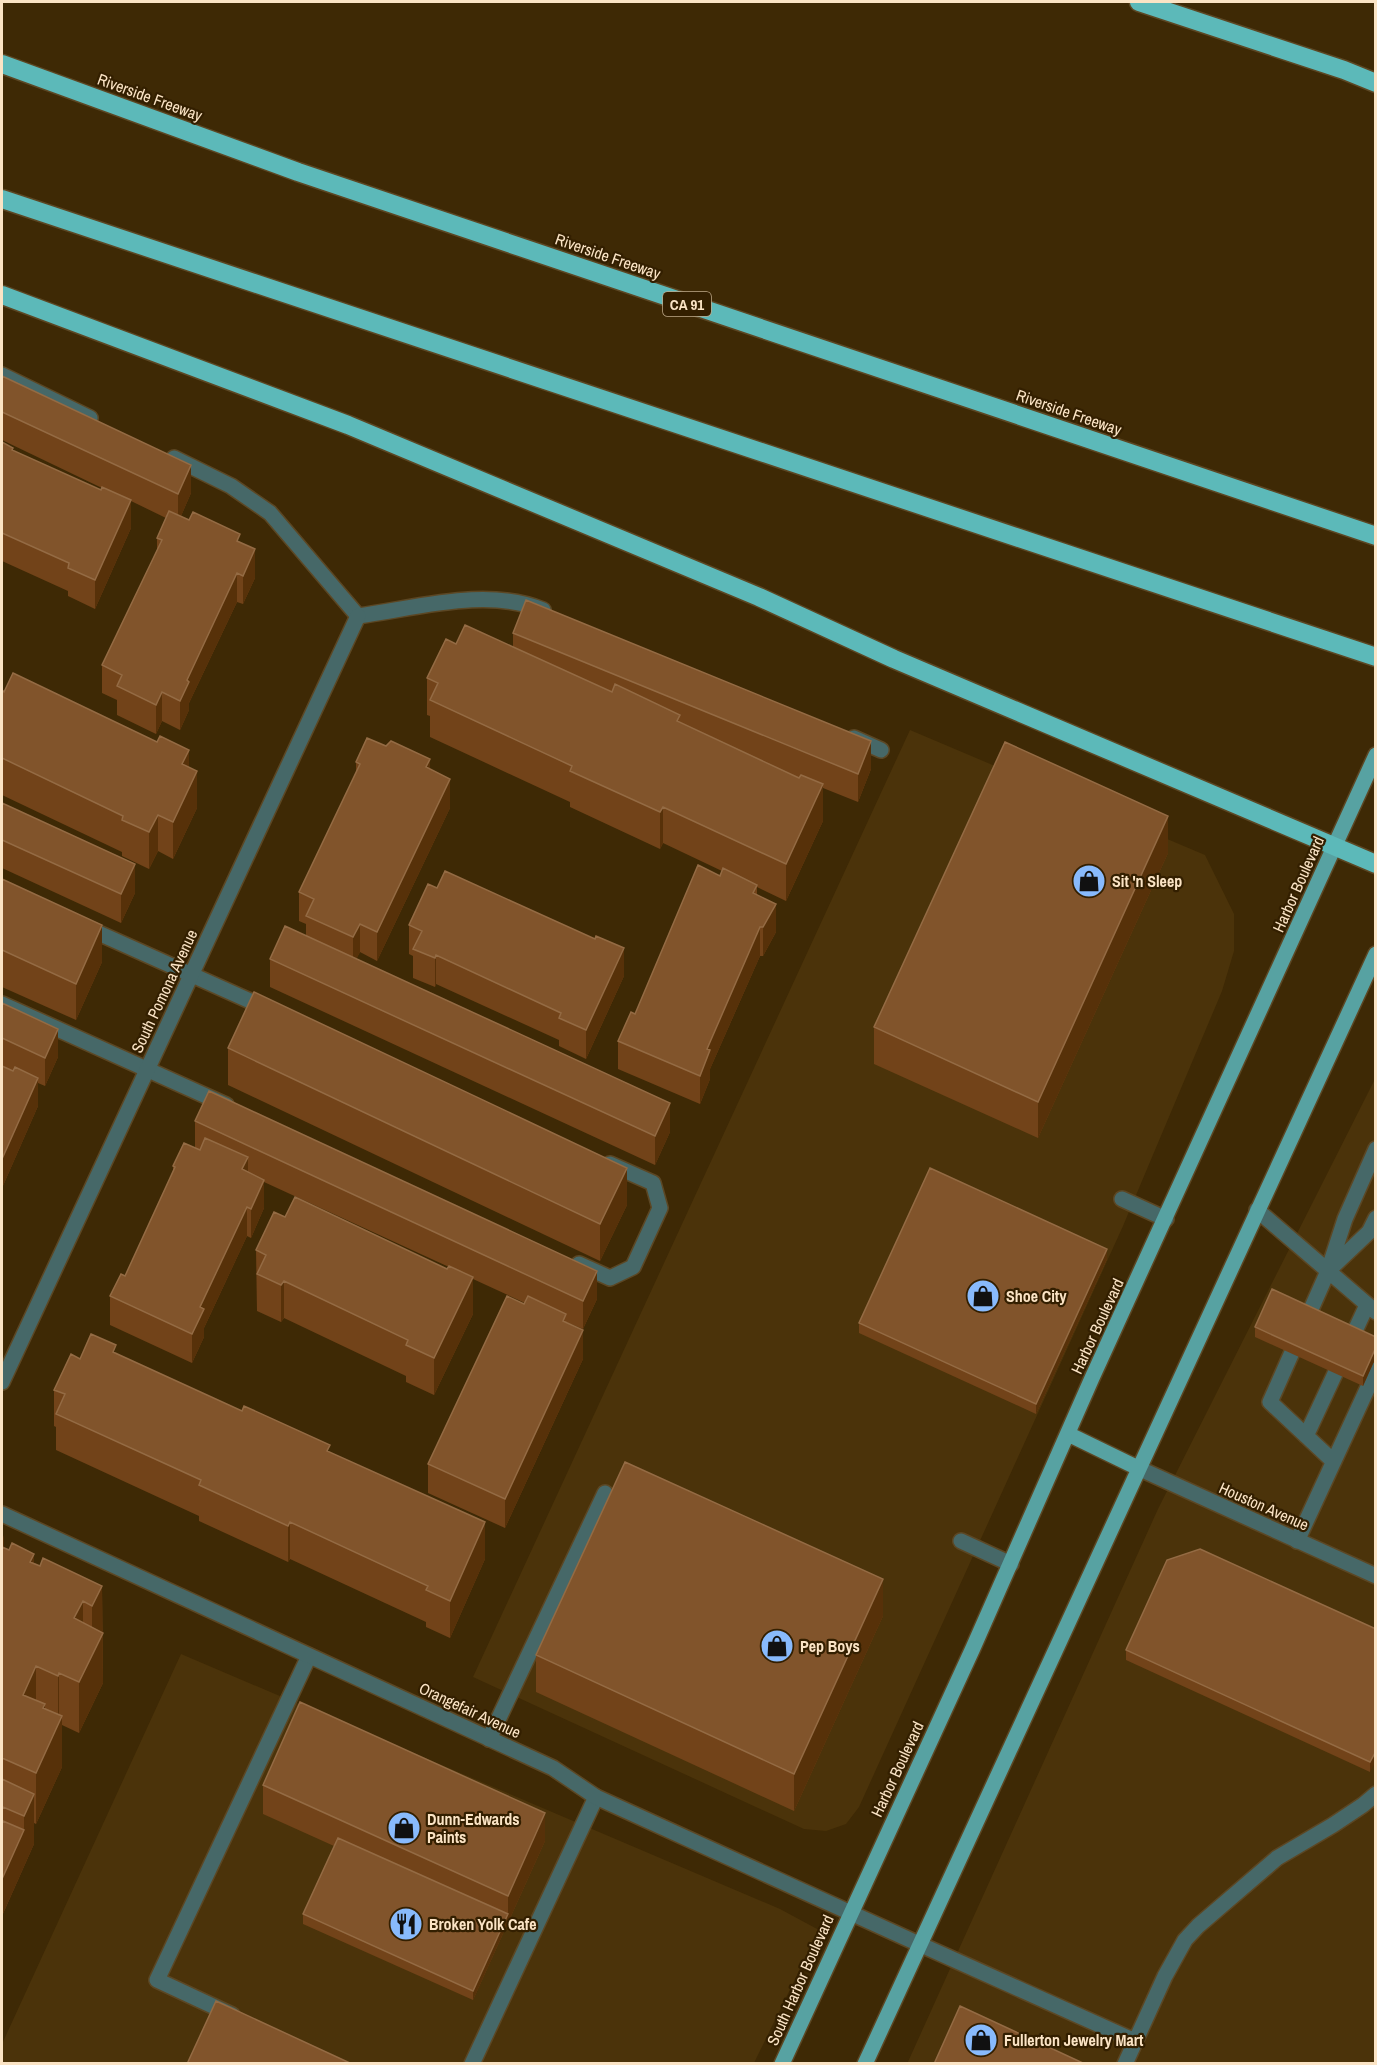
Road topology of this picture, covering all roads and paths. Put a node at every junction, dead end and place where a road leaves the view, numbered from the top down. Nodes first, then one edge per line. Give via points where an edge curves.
1 (1139, 2) edge
2 (2, 64) edge
3 (1376, 83) edge
4 (2, 199) edge
5 (2, 295) edge
6 (2, 375) edge
7 (106, 425) edge
8 (158, 450) edge
9 (1376, 536) edge
10 (358, 616) junction
11 (557, 616) edge
12 (1376, 657) edge
13 (838, 732) edge
14 (882, 750) dead end
15 (1376, 755) edge
16 (1335, 846) junction
17 (1376, 864) edge
18 (75, 922) edge
19 (1376, 954) edge
20 (191, 975) junction
21 (2, 1004) edge
22 (277, 1014) edge
23 (147, 1070) junction
24 (244, 1113) edge
25 (1376, 1149) edge
26 (599, 1159) edge
27 (1122, 1199) dead end
28 (1257, 1210) junction
29 (1376, 1218) edge
30 (1166, 1219) junction
31 (567, 1258) edge
32 (1328, 1271) junction
33 (1371, 1308) edge
34 (1376, 1370) edge
35 (2, 1382) edge
36 (1068, 1434) junction
37 (1306, 1436) junction
38 (1333, 1461) junction
39 (1138, 1468) junction
40 (605, 1493) dead end
41 (2, 1514) edge
42 (961, 1541) dead end
43 (1297, 1541) junction
44 (1011, 1564) junction
45 (1375, 1574) edge
46 (309, 1656) junction
47 (489, 1739) junction
48 (1376, 1794) edge
49 (596, 1797) junction
50 (851, 1912) junction
51 (919, 1944) junction
52 (241, 2019) edge
53 (1135, 2041) junction
54 (472, 2064) edge
55 (782, 2064) edge
56 (865, 2064) edge
57 (1125, 2064) edge

1 - 3 highway
2 - 9 highway, Riverside Freeway / CA 91 via 298,172
4 - 12 highway
5 - 16 highway via 348,425 759,597 894,659
6 - 7 street
8 - 10 street via 231,486 270,513
10 - 11 street via 482,598 524,603
10 - 20 street, South Pomona Avenue
13 - 14 street
15 - 16 main road, Harbor Boulevard
16 - 17 highway
16 - 30 main road, Harbor Boulevard
18 - 20 street
19 - 28 main road
20 - 22 street
20 - 23 street, South Pomona Avenue
21 - 23 street
23 - 24 street
23 - 35 street, South Pomona Avenue
25 - 32 street via 1345,1219
26 - 31 street via 653,1183 660,1208 633,1267 610,1278
27 - 30 street
28 - 32 street
28 - 39 main road
29 - 32 street via 1369,1232
30 - 36 main road, Harbor Boulevard
32 - 33 street
32 - 37 street via 1270,1402
33 - 37 street
34 - 38 street
36 - 39 main road
36 - 44 main road, Harbor Boulevard
37 - 38 street
38 - 43 street
39 - 43 street, Houston Avenue
39 - 51 main road
40 - 47 street
41 - 46 street, Orangefair Avenue
42 - 44 street
43 - 45 street, Houston Avenue
44 - 50 main road, Harbor Boulevard
46 - 47 street, Orangefair Avenue
46 - 52 street via 157,1980
47 - 49 street, Orangefair Avenue via 553,1768
48 - 53 street via 1277,1858 1198,1926 1185,1940 1165,1976
49 - 50 street, Orangefair Avenue
49 - 54 street
50 - 51 street, Orangefair Avenue
50 - 55 main road, South Harbor Boulevard
51 - 53 street, Orangefair Avenue
51 - 56 main road
53 - 57 street

